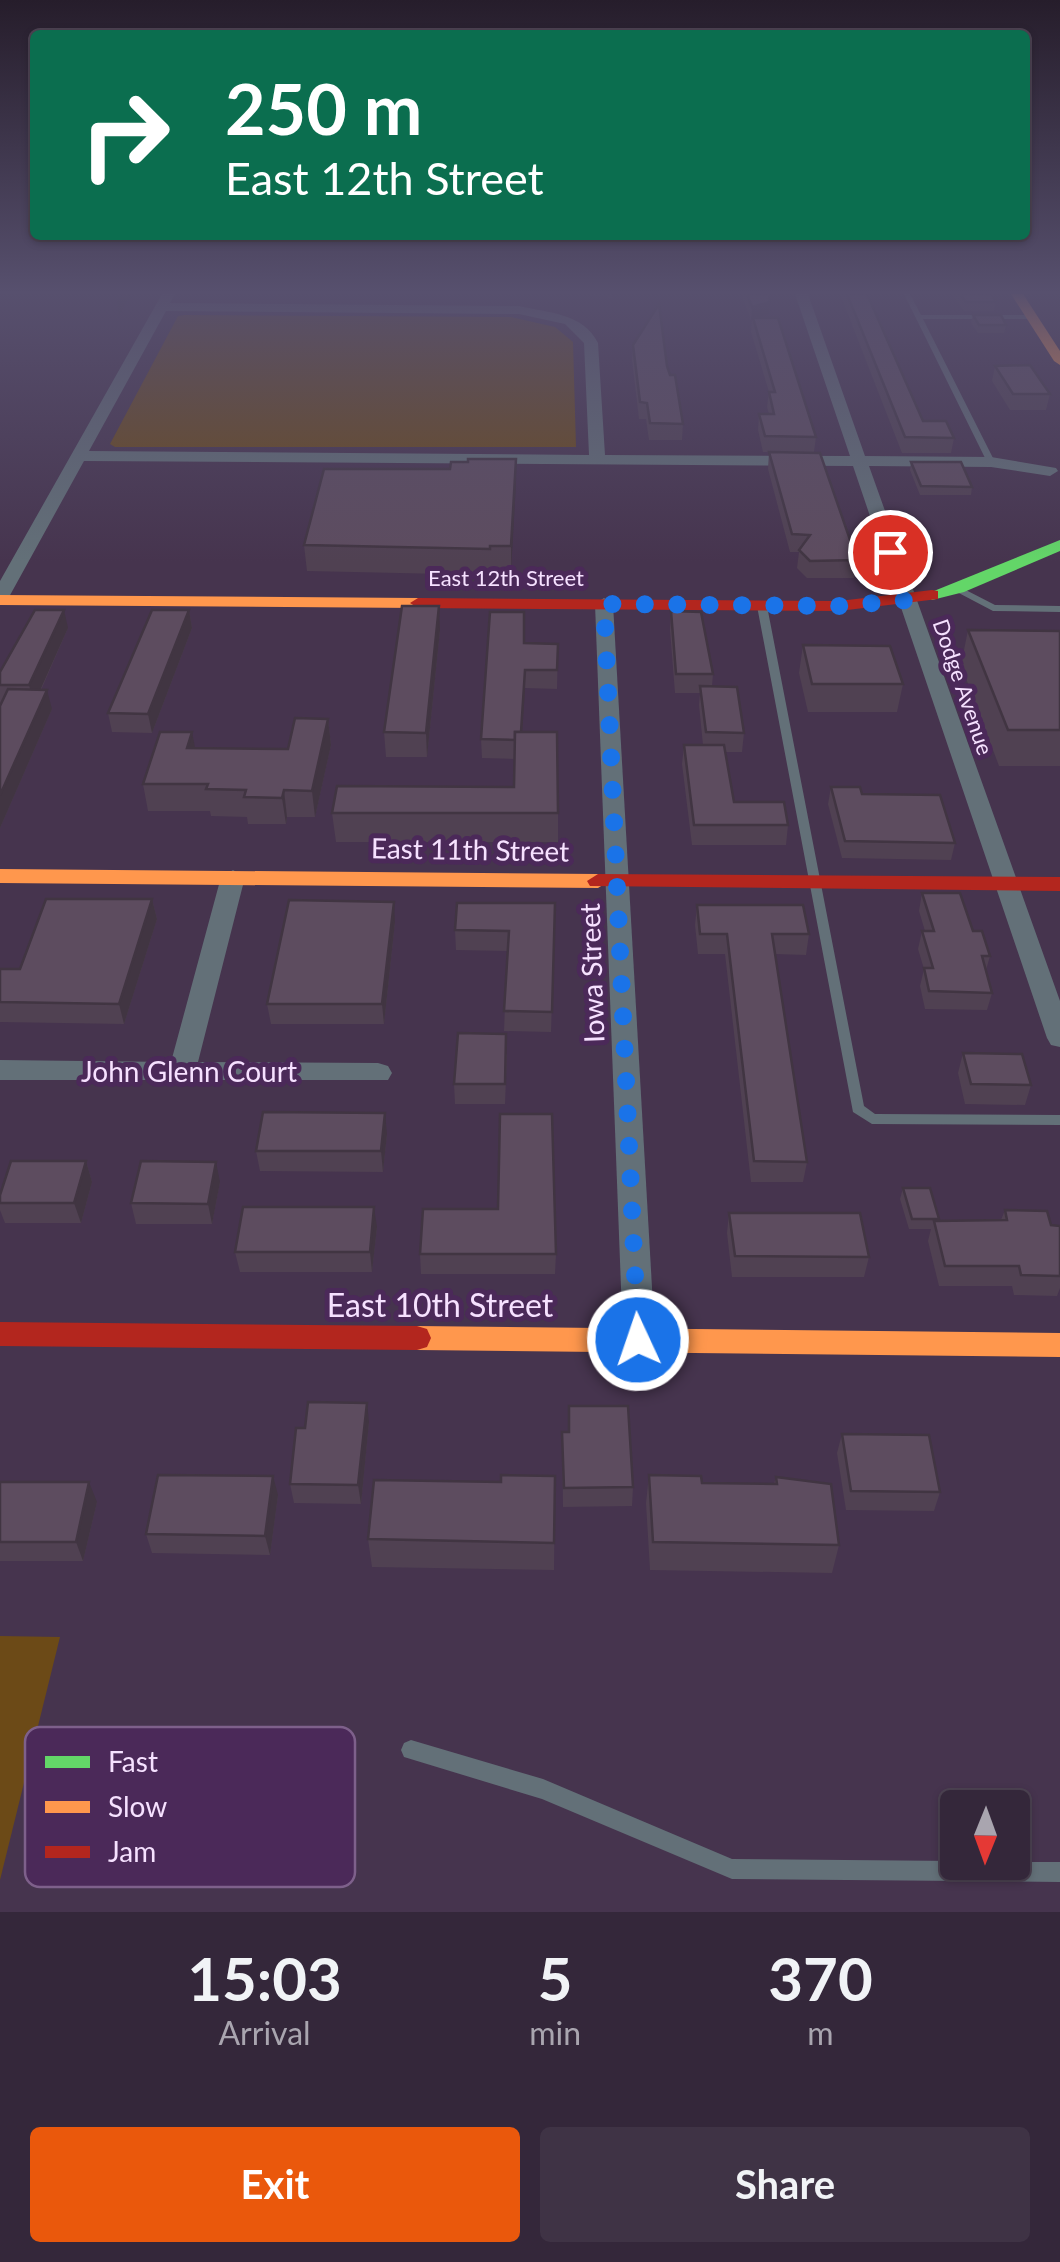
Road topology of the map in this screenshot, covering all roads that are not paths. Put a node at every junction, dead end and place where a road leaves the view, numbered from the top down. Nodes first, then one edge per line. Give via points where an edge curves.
1 (120, 383) edge
2 (593, 383) edge
3 (832, 383) edge
4 (951, 383) edge
5 (79, 456) junction
6 (597, 458) junction
7 (858, 460) junction
8 (991, 462) junction
9 (1050, 471) dead end
10 (1060, 545) edge
11 (958, 589) junction
12 (0, 598) edge
13 (907, 600) junction
14 (604, 604) junction
15 (762, 606) junction
16 (1060, 609) edge
17 (0, 876) edge
18 (233, 877) junction
19 (620, 882) junction
20 (813, 882) junction
21 (1006, 883) junction
22 (1060, 884) edge
23 (1060, 1038) edge
24 (0, 1070) edge
25 (182, 1072) junction
26 (378, 1073) dead end
27 (1060, 1120) edge
28 (0, 1334) edge
29 (638, 1340) junction
30 (1060, 1346) edge
31 (411, 1750) dead end
32 (1060, 1872) edge

1 - 5 street
2 - 6 street
3 - 7 street, Dodge Avenue
4 - 8 lane
5 - 6 street
5 - 12 street
6 - 7 street
7 - 8 street
7 - 13 street, Dodge Avenue
8 - 9 street
10 - 11 street, East 12th Street
11 - 13 street, East 12th Street
11 - 16 lane via 993,608
12 - 14 street, East 12th Street
13 - 15 street, East 12th Street
13 - 21 street, Dodge Avenue
14 - 15 street, East 12th Street
14 - 19 street, Iowa Street
15 - 20 lane
17 - 18 street, East 11th Street
18 - 19 street, East 11th Street
18 - 25 street
19 - 20 street, East 11th Street
19 - 29 street, Iowa Street
20 - 21 street, East 11th Street
20 - 27 lane via 858,1108 872,1119
21 - 22 street, East 11th Street
21 - 23 street, Dodge Avenue
24 - 25 street, John Glenn Court
25 - 26 street, John Glenn Court
28 - 29 street, East 10th Street
29 - 30 street, East 10th Street
31 - 32 lane via 543,1789 732,1870

